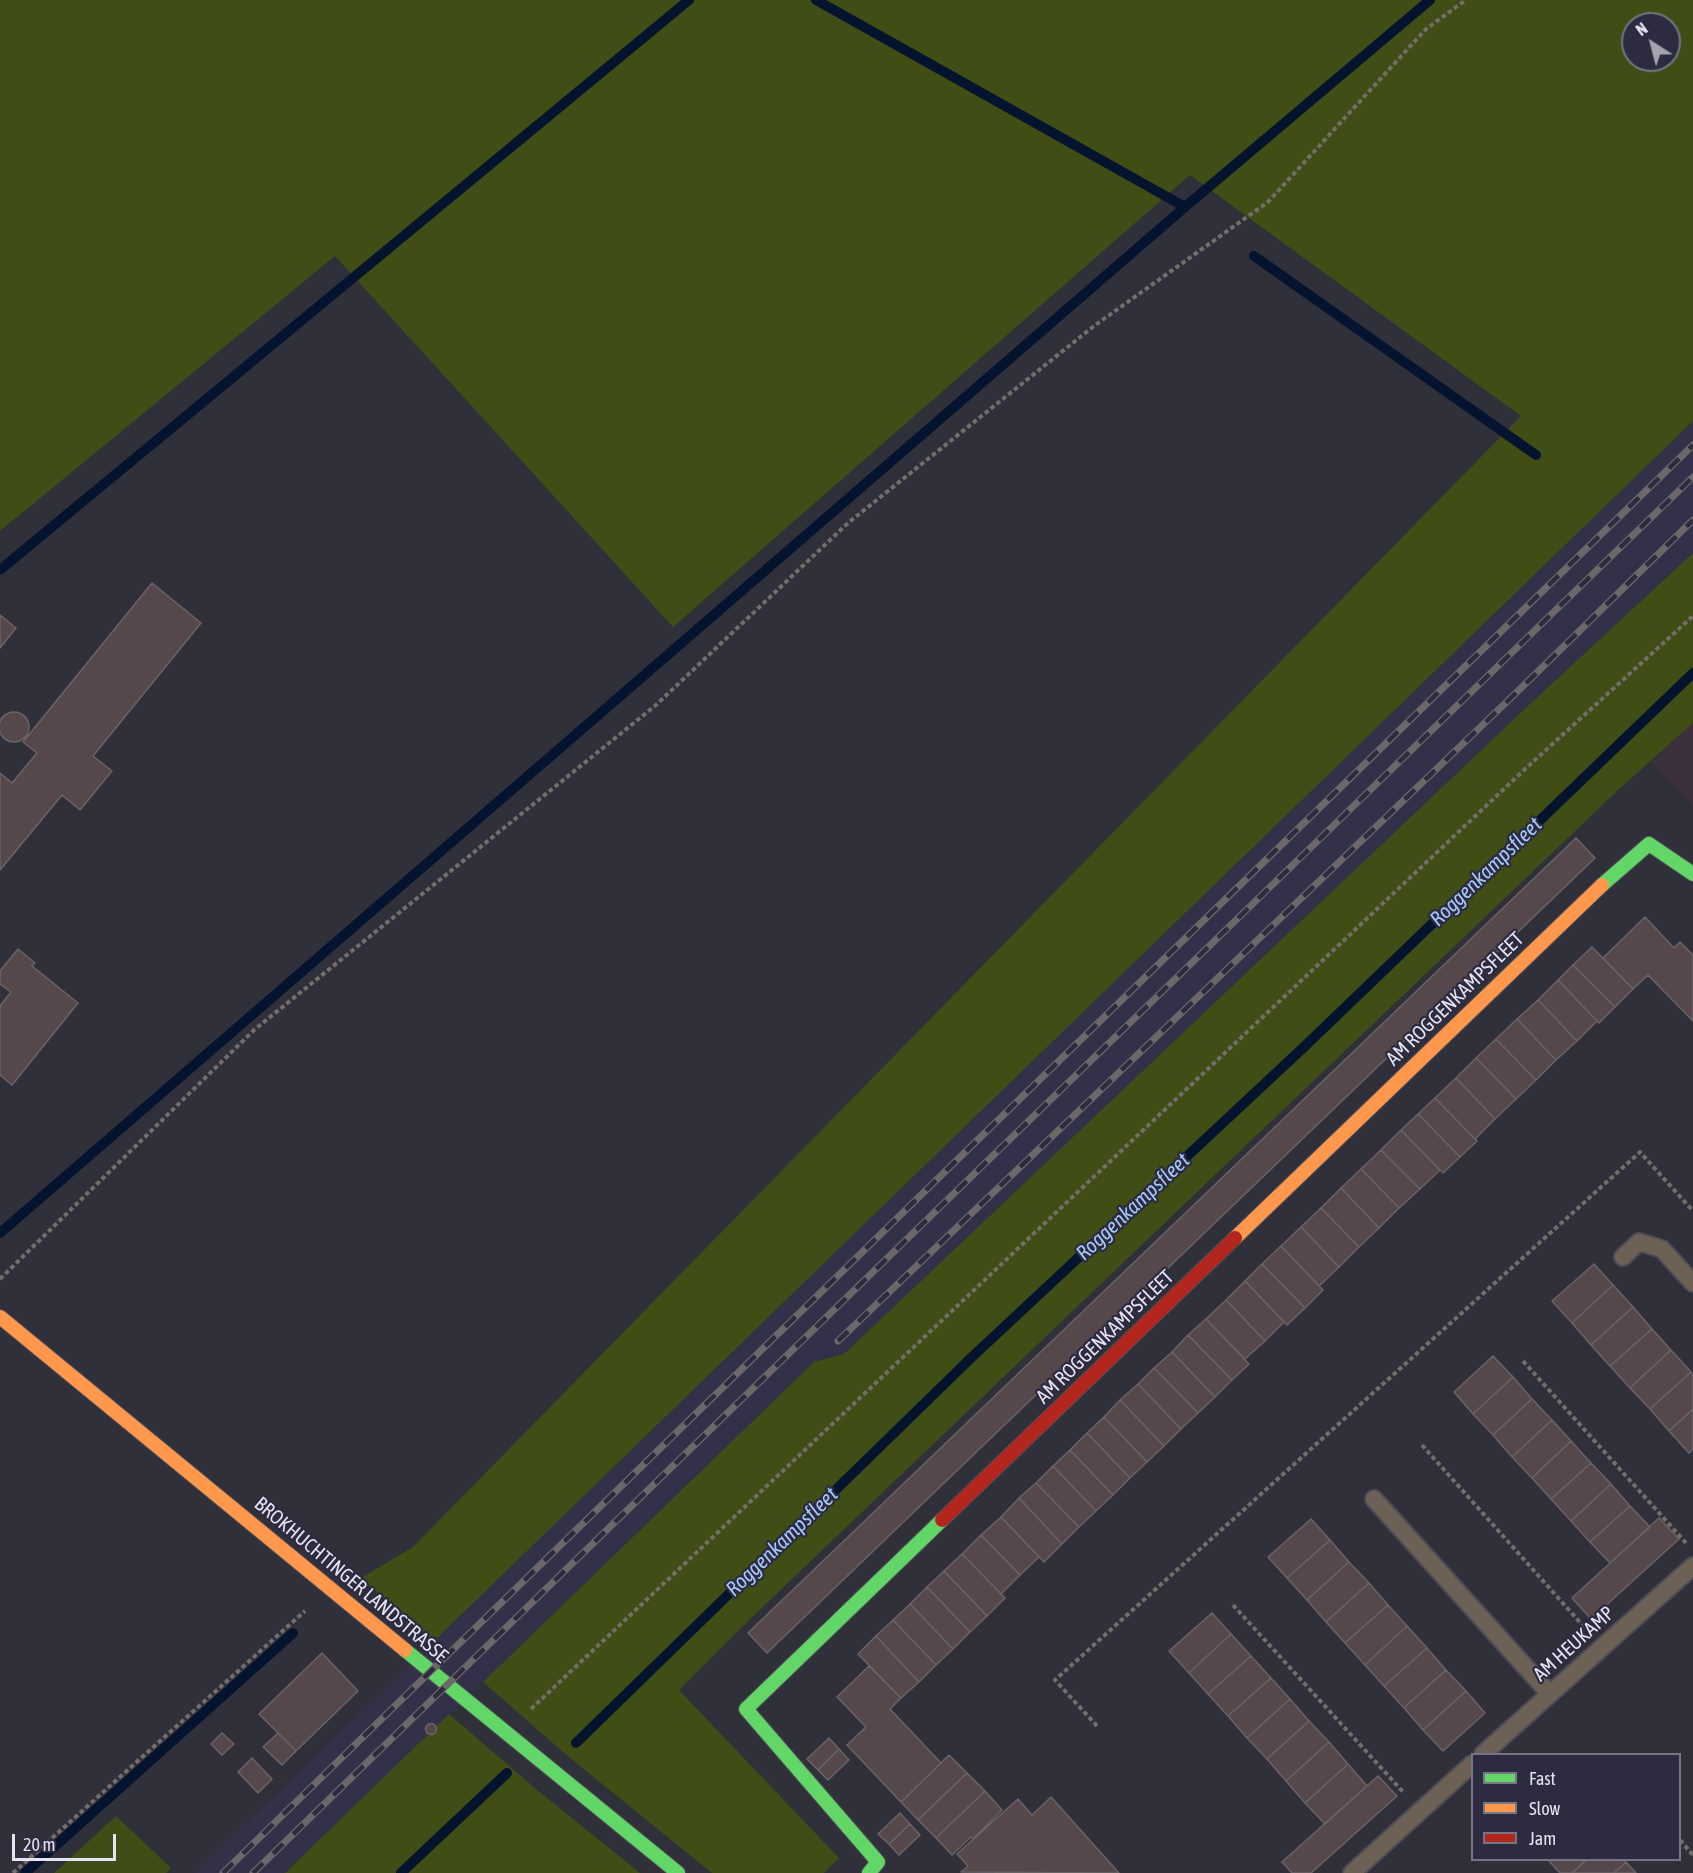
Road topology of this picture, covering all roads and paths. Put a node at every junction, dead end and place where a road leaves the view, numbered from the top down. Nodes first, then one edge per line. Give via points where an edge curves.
1 (1467, 0) edge
2 (1693, 616) edge
3 (1693, 874) edge
4 (1693, 1211) edge
5 (1623, 1257) dead end
6 (0, 1278) edge
7 (1693, 1283) edge
8 (0, 1317) edge
9 (1523, 1361) dead end
10 (1422, 1445) dead end
11 (1374, 1499) dead end
12 (1693, 1550) edge
13 (1693, 1566) edge
14 (330, 1588) junction
15 (1233, 1605) dead end
16 (1603, 1647) junction
17 (1550, 1694) junction
18 (1097, 1725) dead end
19 (506, 1733) junction
20 (1485, 1753) edge
21 (1471, 1766) edge
22 (1420, 1811) junction
23 (1681, 1841) edge
24 (1693, 1855) edge
25 (13, 1873) edge
26 (678, 1873) edge
27 (869, 1873) edge
28 (1352, 1873) edge

1 - 6 path via 1426,28 1268,202 1094,326 848,523 656,705 254,1030
2 - 19 path via 1489,803
3 - 27 street, AM ROGGENKAMPSFLEET via 1649,844 1594,892 746,1709 878,1862
4 - 18 path via 1640,1152 1055,1680
5 - 7 lane via 1640,1242 1662,1249
8 - 14 street, BROKHUCHTINGER LANDSTRASSE
9 - 12 path
10 - 16 path
11 - 17 lane
13 - 16 lane, AM HEUKAMP
14 - 19 street, BROKHUCHTINGER LANDSTRASSE
14 - 25 path
15 - 22 path
16 - 17 lane, AM HEUKAMP
17 - 20 lane, AM HEUKAMP
19 - 26 street, BROKHUCHTINGER LANDSTRASSE
21 - 22 lane
22 - 28 lane
23 - 24 path

